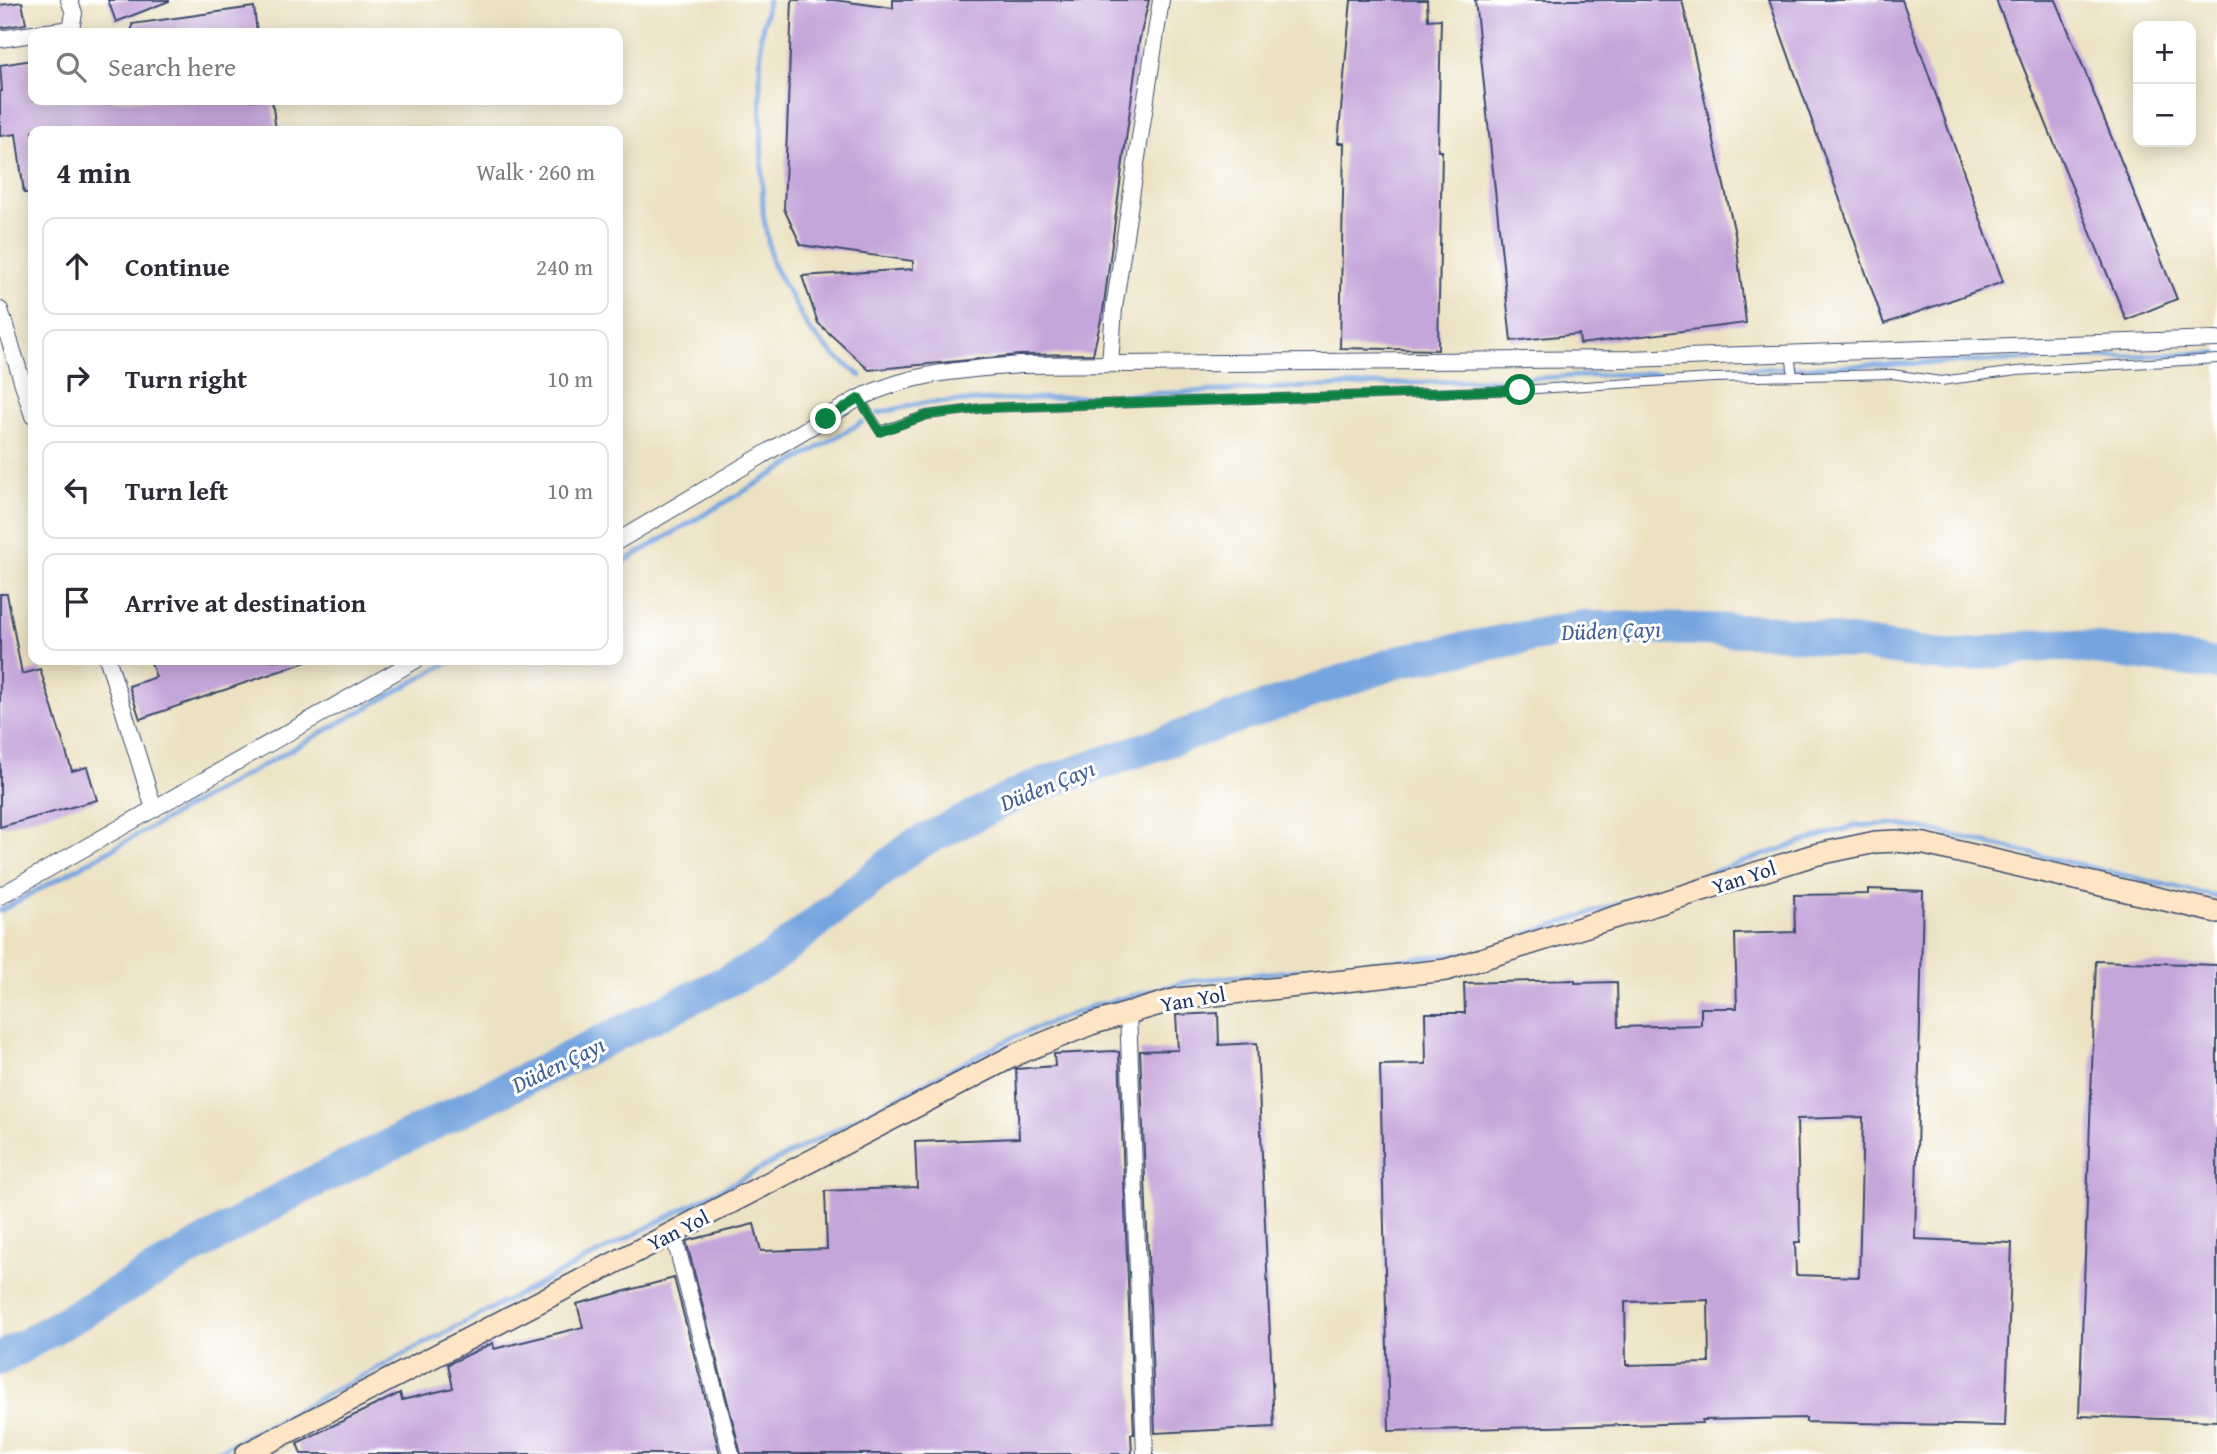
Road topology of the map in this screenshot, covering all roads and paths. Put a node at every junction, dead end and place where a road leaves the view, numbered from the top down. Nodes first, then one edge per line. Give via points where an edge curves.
1 (69, 0) edge
2 (1161, 0) edge
3 (71, 28) edge
4 (28, 35) edge
5 (0, 39) edge
6 (0, 310) edge
7 (2217, 339) edge
8 (1790, 357) junction
9 (2217, 359) edge
10 (1110, 364) junction
11 (1793, 374) junction
12 (859, 398) junction
13 (28, 400) edge
14 (623, 538) edge
15 (110, 665) edge
16 (407, 665) edge
17 (154, 810) junction
18 (0, 896) edge
19 (2217, 912) edge
20 (1128, 1013) junction
21 (673, 1232) junction
22 (246, 1454) edge
23 (731, 1454) edge
24 (1145, 1454) edge

1 - 3 street via 74,13
2 - 10 street via 1114,308
4 - 5 street
6 - 13 street
7 - 8 street
8 - 10 street
8 - 11 lane
9 - 11 lane via 2017,371 1941,381 1892,374
10 - 12 street via 936,372
11 - 12 lane via 1520,390 983,408 927,415 880,432
12 - 14 street
15 - 17 street
16 - 17 street
17 - 18 street
19 - 20 street, Yan Yol via 1958,850 1876,842 1814,855 1446,970 1199,996
20 - 21 street, Yan Yol via 1017,1055
20 - 24 street
21 - 22 street, Yan Yol
21 - 23 street

